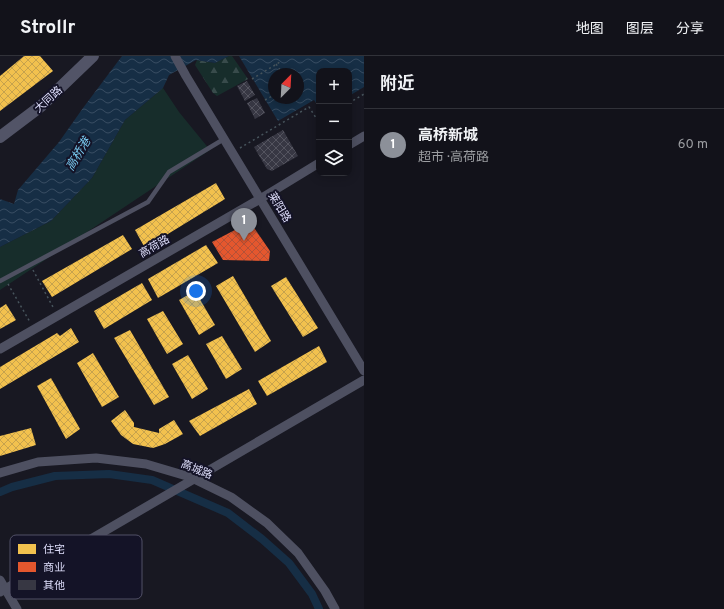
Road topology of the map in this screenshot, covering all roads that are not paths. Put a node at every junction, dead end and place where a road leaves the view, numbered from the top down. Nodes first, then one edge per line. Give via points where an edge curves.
1 (93, 56) edge
2 (175, 56) edge
3 (364, 136) edge
4 (0, 137) edge
5 (224, 139) junction
6 (352, 143) edge
7 (316, 165) edge
8 (260, 198) junction
9 (0, 281) edge
10 (0, 349) edge
11 (364, 371) edge
12 (364, 380) edge
13 (0, 472) edge
14 (193, 479) junction
15 (97, 535) edge
16 (0, 580) edge
17 (3, 590) edge
18 (17, 609) edge
19 (335, 609) edge

1 - 4 street, 大同路 via 42,106
2 - 5 street, 莱阳路
3 - 6 street
5 - 8 street, 莱阳路
5 - 9 lane via 169,172 148,202
7 - 8 street, 高荷路
8 - 10 street, 高荷路
8 - 11 street, 莱阳路
12 - 14 street
13 - 14 street, 高城路 via 38,462 96,458 146,464
14 - 15 street
14 - 19 street, 高城路 via 231,497 267,523 298,553 326,591
16 - 17 street
17 - 18 street

